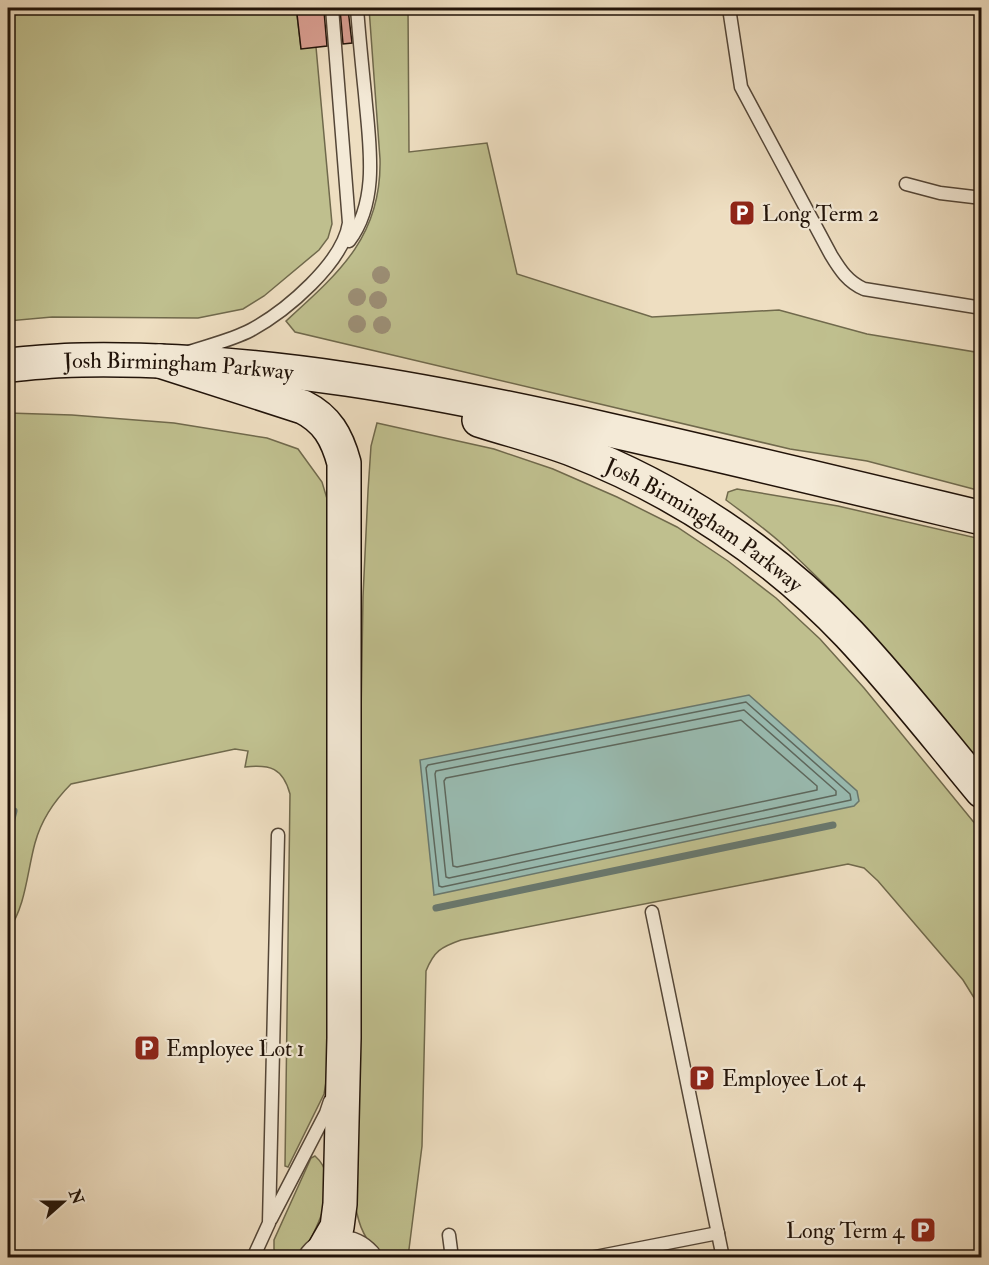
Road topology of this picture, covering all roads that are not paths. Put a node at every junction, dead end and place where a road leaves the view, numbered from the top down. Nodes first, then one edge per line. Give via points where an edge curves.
1 (332, 8) edge
2 (357, 8) edge
3 (729, 8) edge
4 (906, 184) dead end
5 (981, 198) edge
6 (340, 251) junction
7 (981, 308) edge
8 (160, 361) junction
9 (8, 365) edge
10 (348, 378) junction
11 (981, 518) edge
12 (981, 791) edge
13 (278, 835) dead end
14 (652, 912) dead end
15 (344, 1038) junction
16 (269, 1223) junction
17 (718, 1233) junction
18 (449, 1235) dead end
19 (320, 1253) edge
20 (253, 1257) edge
21 (366, 1257) edge
22 (452, 1257) edge
23 (590, 1257) edge
24 (723, 1257) edge

1 - 6 lane via 349,223
2 - 6 lane via 370,175 363,213
3 - 7 lane via 741,87 841,271 864,289
4 - 5 lane
6 - 8 lane via 272,318 233,337
8 - 9 main road, Josh Birmingham Parkway via 80,360
8 - 10 main road, Josh Birmingham Parkway
8 - 15 main road via 315,413 334,433 344,463
10 - 11 main road, Josh Birmingham Parkway via 498,405
10 - 12 main road, Josh Birmingham Parkway via 574,450 650,485 721,526 788,576 849,634
13 - 16 lane
14 - 17 lane
15 - 16 lane via 338,1077 326,1113
15 - 19 main road via 340,1204 337,1227
16 - 20 lane
17 - 23 lane
17 - 24 lane
18 - 22 lane
19 - 21 street via 336,1245 356,1249

